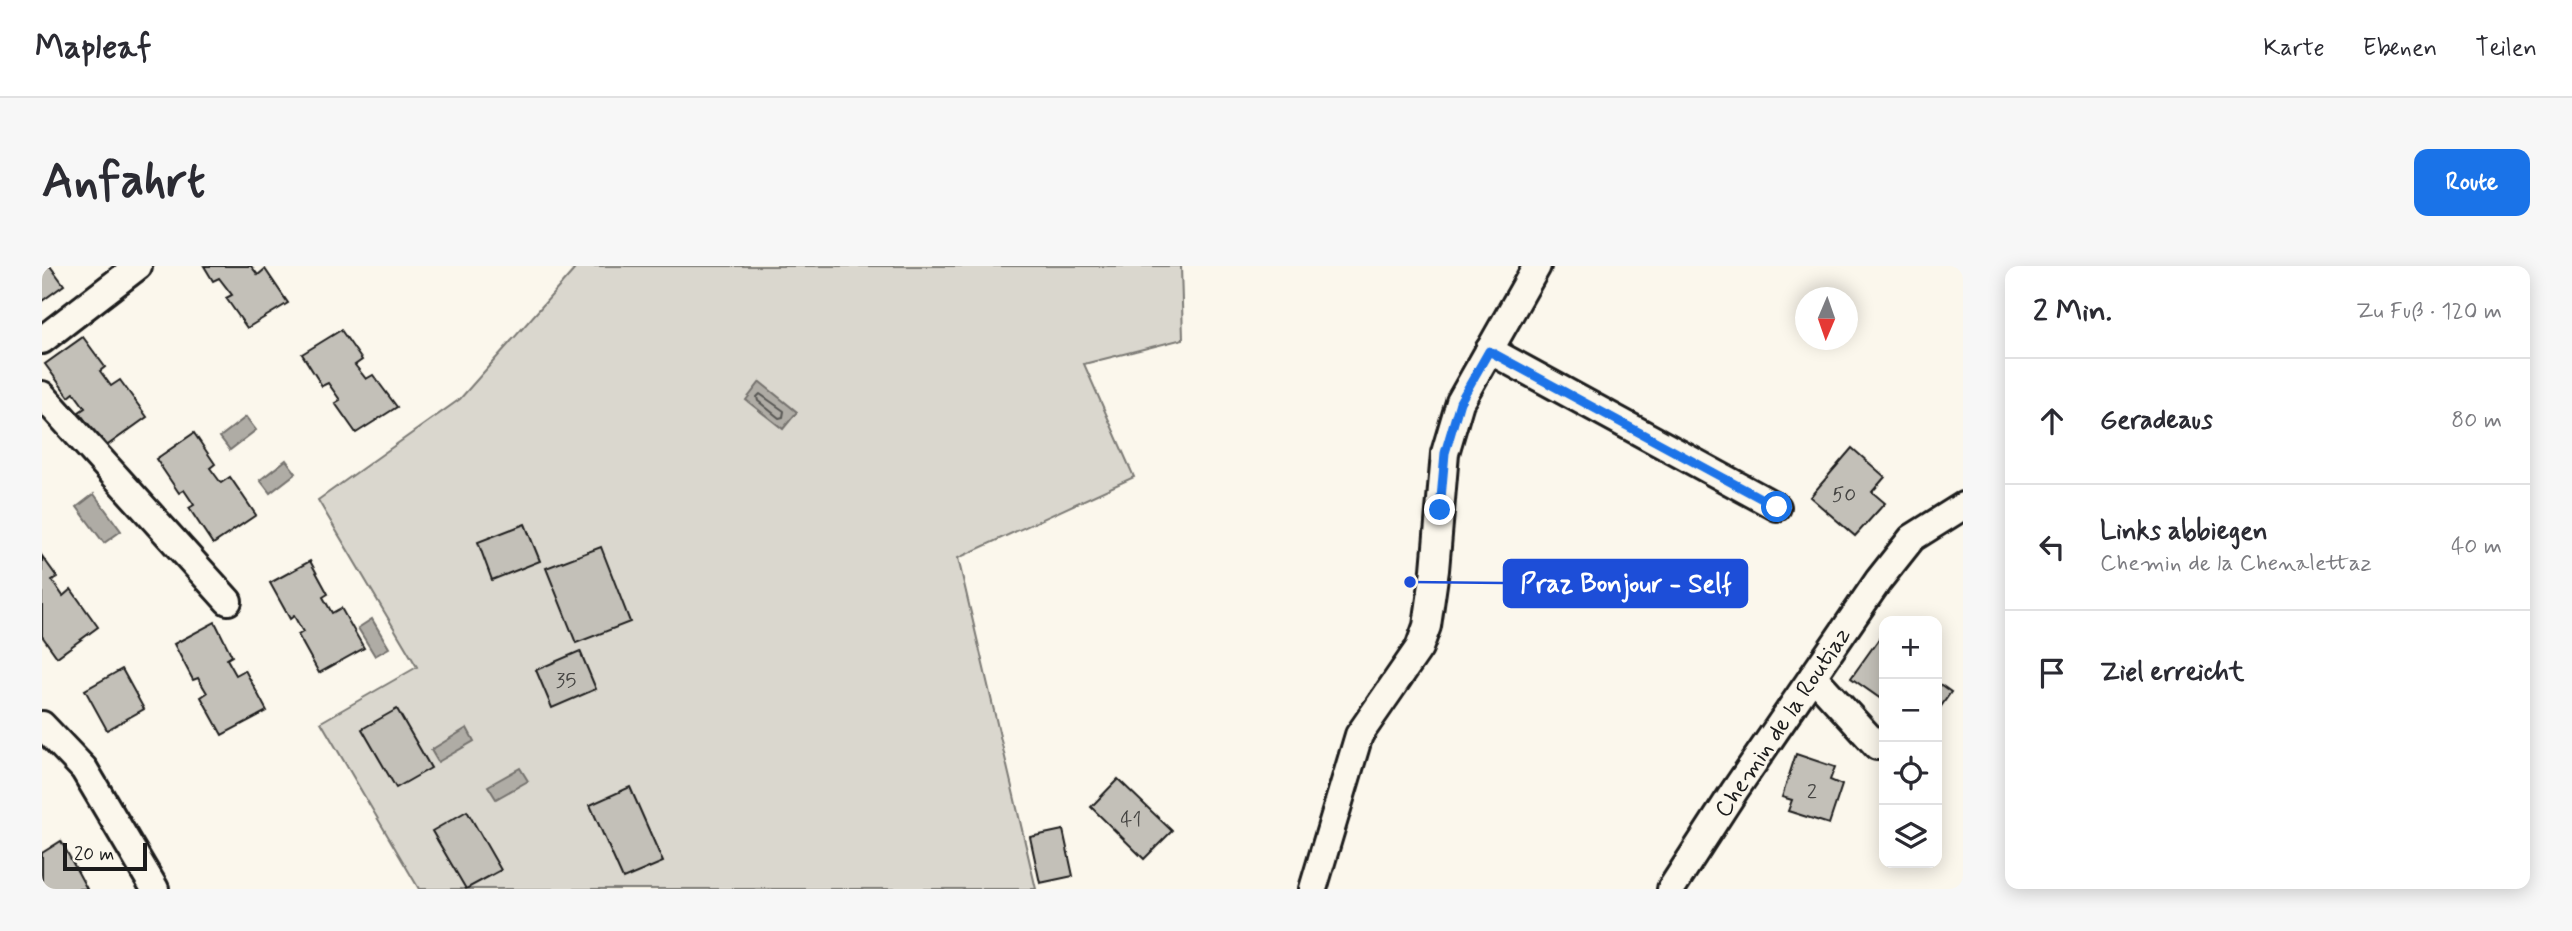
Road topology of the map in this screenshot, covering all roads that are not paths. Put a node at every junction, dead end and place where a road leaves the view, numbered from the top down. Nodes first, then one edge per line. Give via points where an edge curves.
1 (138, 266) edge
2 (1537, 266) edge
3 (42, 340) edge
4 (1489, 351) junction
5 (42, 395) edge
6 (1777, 507) dead end
7 (1956, 517) edge
8 (228, 601) dead end
9 (1813, 676) junction
10 (42, 725) edge
11 (1877, 746) dead end
12 (155, 889) edge
13 (1313, 889) edge
14 (1671, 889) edge

1 - 3 street
2 - 4 street
4 - 6 street
4 - 13 street via 1460,402 1445,453 1427,625 1419,648 1359,735
5 - 8 street
7 - 9 street, Chemin de la Routiaz via 1912,538
9 - 11 street
9 - 14 street, Chemin de la Routiaz
10 - 12 street via 84,769

